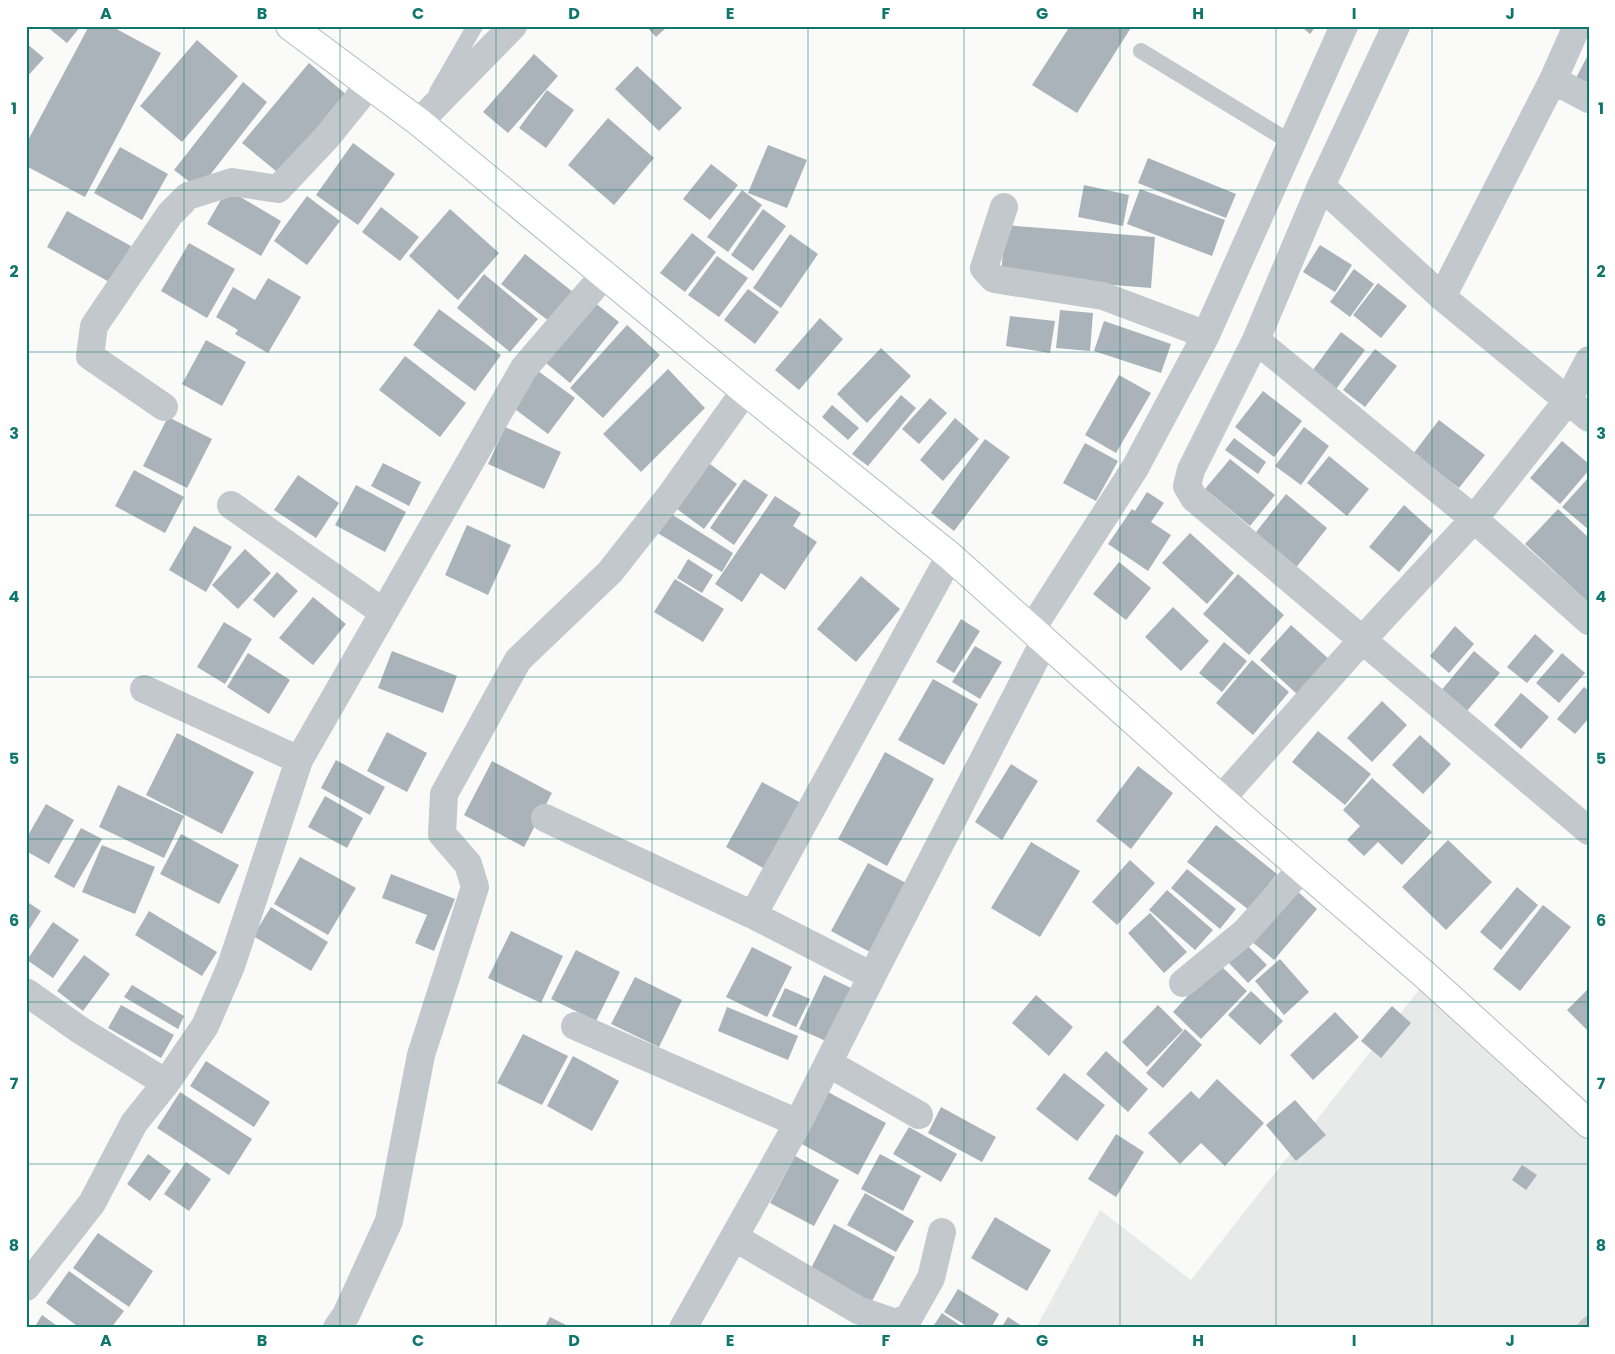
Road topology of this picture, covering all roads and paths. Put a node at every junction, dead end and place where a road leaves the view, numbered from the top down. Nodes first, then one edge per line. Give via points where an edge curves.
1 (290, 26) edge
2 (475, 26) edge
3 (513, 26) edge
4 (1344, 26) edge
5 (1396, 26) edge
6 (1577, 26) edge
7 (1141, 51) dead end
8 (1552, 80) junction
9 (369, 85) junction
10 (1589, 99) edge
11 (419, 122) junction
12 (1292, 143) junction
13 (1321, 186) junction
14 (1004, 206) dead end
15 (605, 274) junction
16 (1442, 297) junction
17 (1205, 337) junction
18 (1256, 340) junction
19 (1589, 360) edge
20 (745, 391) junction
21 (1568, 400) junction
22 (164, 407) dead end
23 (1589, 418) edge
24 (231, 505) dead end
25 (1474, 519) junction
26 (950, 556) junction
27 (384, 612) junction
28 (1589, 621) edge
29 (1038, 636) junction
30 (1363, 640) junction
31 (144, 689) dead end
32 (299, 760) junction
33 (1221, 799) junction
34 (545, 818) dead end
35 (1589, 831) edge
36 (1302, 868) junction
37 (753, 915) junction
38 (872, 976) junction
39 (1183, 983) dead end
40 (26, 992) edge
41 (575, 1026) dead end
42 (828, 1062) junction
43 (166, 1082) junction
44 (919, 1115) dead end
45 (798, 1123) junction
46 (1589, 1124) edge
47 (942, 1232) dead end
48 (734, 1237) junction
49 (26, 1287) edge
50 (1589, 1324) edge
51 (337, 1328) edge
52 (683, 1328) edge
53 (1585, 1328) edge

1 - 9 main road
2 - 11 lane
3 - 11 street
4 - 12 street
5 - 13 street
6 - 8 street
7 - 12 lane
8 - 10 street
8 - 16 street
9 - 11 main road
9 - 22 street via 327,137 278,189 232,182 188,196 170,214 94,326 90,356
11 - 15 main road
12 - 17 street
13 - 16 street
13 - 18 street
14 - 17 street via 984,268 994,279 1103,296
15 - 20 main road
15 - 27 street via 524,368
16 - 21 street
17 - 29 street via 1135,468
18 - 25 street
18 - 30 street via 1191,470 1187,486 1194,498
19 - 21 street
20 - 26 main road
20 - 51 street via 670,496 610,572 518,660 444,794 442,834 468,864 474,887 421,1056 390,1221
21 - 23 street
21 - 25 street
24 - 27 street
25 - 28 street
25 - 30 street
26 - 29 main road
26 - 37 street
27 - 32 street
29 - 33 main road
29 - 38 street
30 - 33 street
30 - 35 street
31 - 32 street
32 - 43 street via 231,966 205,1026
33 - 36 main road
34 - 37 street
36 - 39 street via 1245,932
36 - 46 main road
37 - 38 street
38 - 42 street
40 - 43 street via 80,1030
41 - 45 street
42 - 44 street
42 - 45 street
43 - 49 street via 134,1123 92,1203
45 - 48 street
47 - 48 street via 931,1278 909,1317 896,1323 858,1310
48 - 52 street
50 - 53 lane

